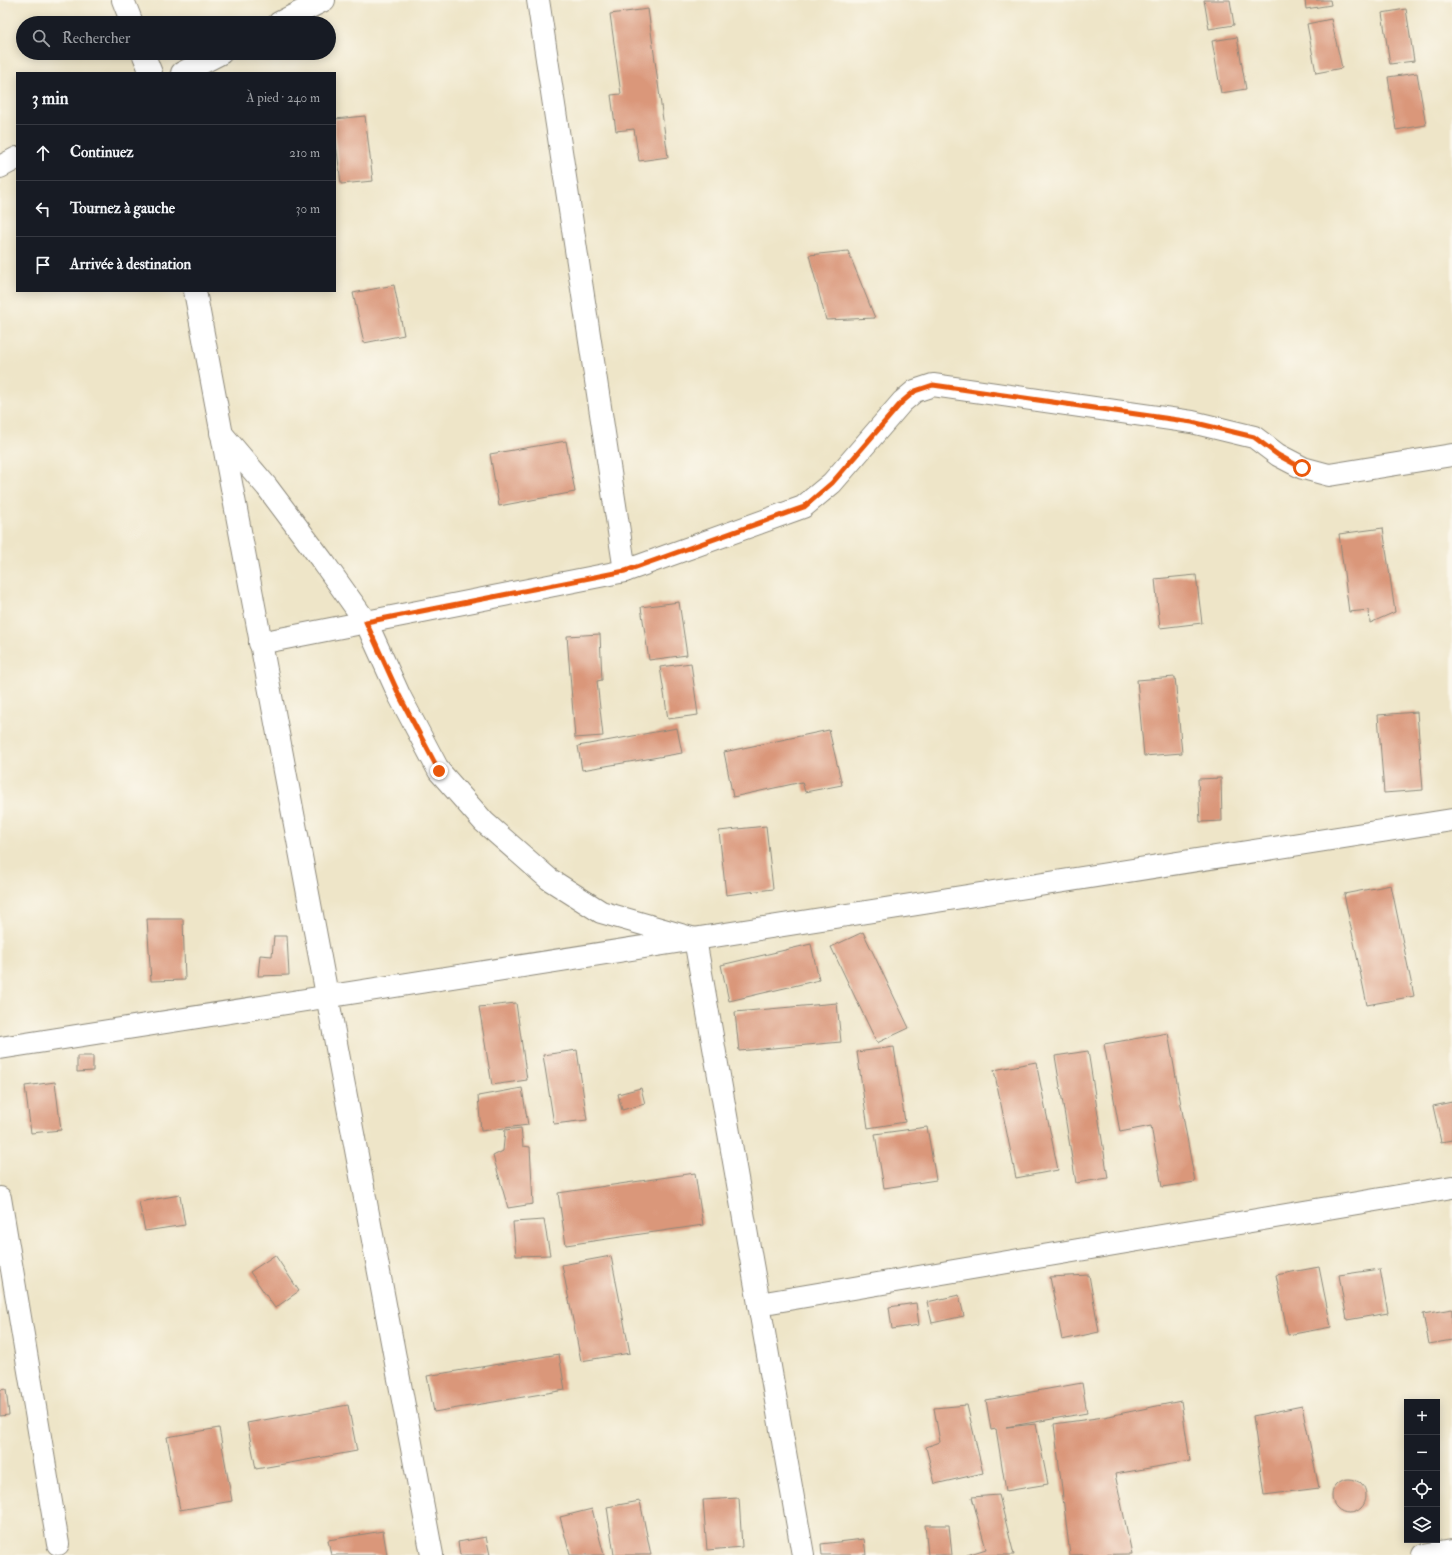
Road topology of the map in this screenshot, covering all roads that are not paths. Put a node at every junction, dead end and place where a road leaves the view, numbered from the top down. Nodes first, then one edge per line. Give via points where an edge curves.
1 (123, 0) edge
2 (324, 0) edge
3 (538, 0) edge
4 (129, 16) edge
5 (293, 16) edge
6 (146, 60) edge
7 (207, 60) edge
8 (151, 72) edge
9 (184, 72) edge
10 (16, 159) edge
11 (0, 167) edge
12 (195, 292) edge
13 (222, 433) junction
14 (1452, 455) edge
15 (625, 571) junction
16 (366, 622) junction
17 (260, 643) junction
18 (1452, 820) edge
19 (695, 939) junction
20 (327, 997) junction
21 (0, 1048) edge
22 (1452, 1187) edge
23 (0, 1198) edge
24 (759, 1304) junction
25 (58, 1544) dead end
26 (1452, 1550) edge
27 (432, 1555) edge
28 (803, 1555) edge
29 (1423, 1555) edge

1 - 4 street
2 - 5 street
3 - 15 street
6 - 8 street
7 - 9 street
10 - 11 street
12 - 13 street
13 - 16 street via 267,487
13 - 17 street
14 - 15 street via 1329,475 1302,468 1278,455 1254,437 1192,422 933,385 915,391 902,402 832,483 804,507
15 - 16 street
16 - 17 street
16 - 19 street via 400,697 439,771 484,822 549,879 601,912
17 - 20 street
18 - 19 street
19 - 20 street
19 - 24 street
20 - 21 street
20 - 27 street
22 - 24 street
23 - 25 street
24 - 28 street
26 - 29 street

